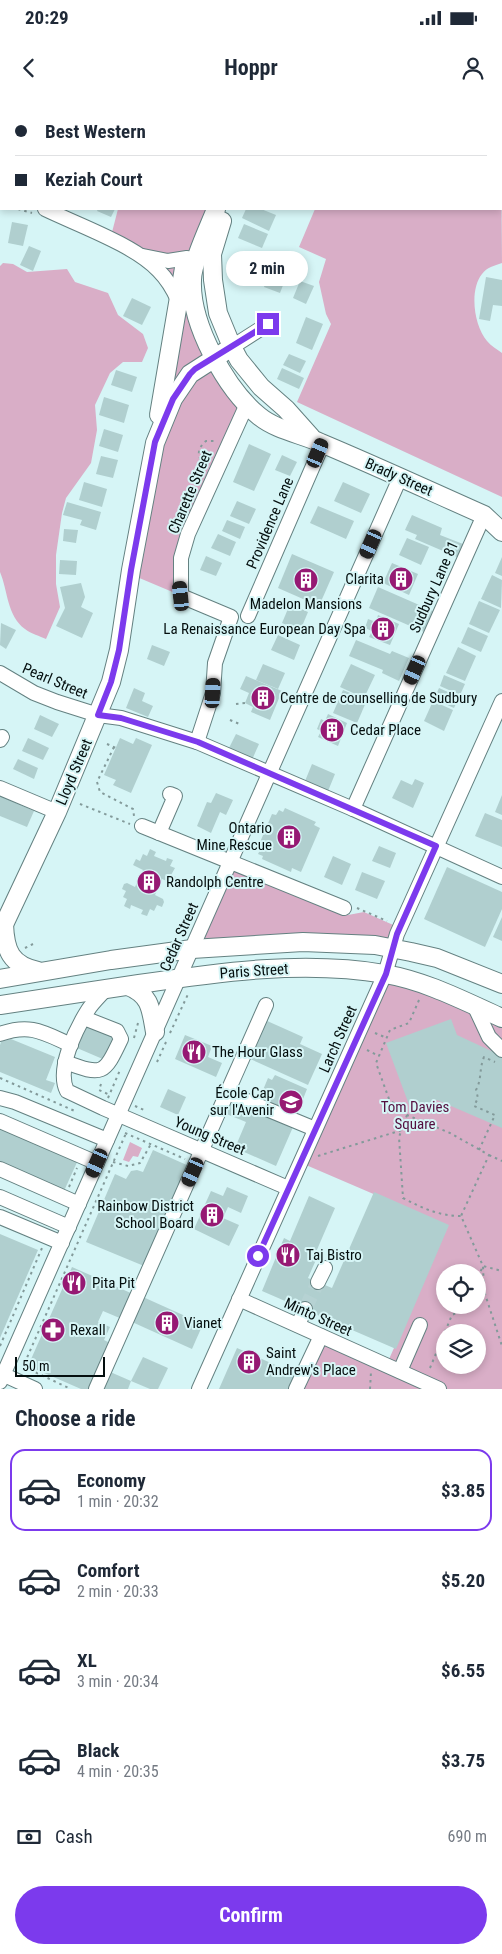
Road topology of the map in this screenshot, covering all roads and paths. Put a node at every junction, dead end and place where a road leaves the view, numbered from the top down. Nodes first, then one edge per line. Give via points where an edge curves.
1 (47, 210) edge
2 (207, 210) edge
3 (216, 210) edge
4 (226, 210) edge
5 (141, 255) junction
6 (187, 258) junction
7 (178, 300) junction
8 (268, 324) dead end
9 (232, 348) junction
10 (214, 358) junction
11 (247, 404) junction
12 (318, 441) junction
13 (155, 442) junction
14 (228, 445) junction
15 (218, 468) junction
16 (400, 478) junction
17 (484, 515) junction
18 (502, 515) edge
19 (502, 532) edge
20 (248, 616) dead end
21 (0, 673) edge
22 (502, 701) edge
23 (245, 703) dead end
24 (236, 704) dead end
25 (98, 715) junction
26 (230, 720) dead end
27 (242, 725) dead end
28 (198, 742) junction
29 (107, 744) dead end
30 (269, 774) junction
31 (0, 788) edge
32 (170, 794) dead end
33 (80, 804) dead end
34 (354, 809) junction
35 (57, 812) junction
36 (139, 826) junction
37 (159, 833) junction
38 (436, 846) junction
39 (230, 862) junction
40 (502, 877) edge
41 (344, 908) dead end
42 (2, 929) edge
43 (32, 944) dead end
44 (25, 948) dead end
45 (192, 949) junction
46 (393, 949) junction
47 (41, 972) junction
48 (386, 974) junction
49 (187, 977) junction
50 (0, 979) edge
51 (502, 984) edge
52 (128, 986) junction
53 (106, 989) junction
54 (419, 1000) dead end
55 (0, 1005) edge
56 (266, 1005) dead end
57 (474, 1006) junction
58 (84, 1018) junction
59 (502, 1018) edge
60 (139, 1021) dead end
61 (375, 1032) dead end
62 (0, 1034) edge
63 (164, 1035) junction
64 (134, 1038) dead end
65 (387, 1038) junction
66 (71, 1045) junction
67 (367, 1050) dead end
68 (502, 1050) edge
69 (379, 1056) junction
70 (65, 1062) junction
71 (117, 1062) junction
72 (502, 1065) edge
73 (155, 1067) dead end
74 (101, 1084) dead end
75 (99, 1090) dead end
76 (228, 1093) junction
77 (0, 1098) edge
78 (140, 1099) dead end
79 (104, 1108) junction
80 (407, 1115) junction
81 (125, 1118) junction
82 (0, 1121) edge
83 (315, 1129) junction
84 (402, 1130) junction
85 (107, 1140) junction
86 (151, 1144) dead end
87 (479, 1150) junction
88 (202, 1151) junction
89 (489, 1155) junction
90 (318, 1156) dead end
91 (82, 1157) junction
92 (502, 1160) edge
93 (113, 1162) junction
94 (97, 1163) junction
95 (0, 1169) edge
96 (288, 1188) junction
97 (0, 1197) edge
98 (64, 1198) junction
99 (79, 1204) junction
100 (0, 1216) edge
101 (461, 1216) junction
102 (69, 1227) junction
103 (47, 1236) junction
104 (62, 1243) junction
105 (481, 1264) edge
106 (486, 1267) edge
107 (324, 1268) dead end
108 (502, 1271) edge
109 (318, 1282) tunnel mouth
110 (486, 1297) edge
111 (239, 1299) junction
112 (306, 1309) tunnel mouth
113 (454, 1314) edge
114 (298, 1325) junction
115 (420, 1325) dead end
116 (321, 1336) junction
117 (0, 1346) edge
118 (502, 1346) edge
119 (10, 1361) junction
120 (23, 1367) junction
121 (430, 1368) dead end
122 (400, 1371) junction
123 (371, 1372) dead end
124 (1, 1377) edge
125 (17, 1381) junction
126 (35, 1389) edge
127 (72, 1389) edge
128 (96, 1389) edge
129 (199, 1389) edge
130 (296, 1389) edge
131 (370, 1389) edge
132 (439, 1389) edge

1 - 5 street
2 - 6 main road
3 - 10 main road via 192,279 193,302
4 - 9 main road via 212,254 213,280 218,313
5 - 6 street via 168,261
5 - 7 street via 169,282
6 - 7 main road
7 - 13 main road
8 - 9 street
9 - 10 main road, Lloyd Street
9 - 12 main road, Brady Street via 261,387
10 - 11 main road, Brady Street
10 - 13 main road, Lloyd Street via 190,374 173,399
11 - 12 main road, Brady Street via 275,426
11 - 14 street, Charette Street
12 - 16 main road, Brady Street
12 - 20 street, Providence Lane
13 - 25 main road, Lloyd Street via 119,650
14 - 15 street, Charette Street
14 - 15 path via 206,441 199,449 198,456 202,462
15 - 28 street, Charette Street via 180,558 181,596 231,617 215,663 213,693
16 - 17 main road, Brady Street
16 - 30 street, Cedar Street
17 - 18 main road, Brady Street
17 - 19 main road, Brady Street
17 - 34 street, Sudbury Lane 81
21 - 25 street, Pearl Street via 34,693
22 - 38 street, Larch Street
23 - 24 path
25 - 28 street, Pearl Street via 121,718
25 - 35 main road, Lloyd Street
26 - 27 path
28 - 30 street, Pearl Street
29 - 36 path via 115,747 98,782 100,792 133,809
30 - 34 street, Pearl Street
30 - 39 street, Cedar Street
31 - 35 street
32 - 37 street via 175,796
33 - 36 path
34 - 38 street, Pearl Street
35 - 42 main road, Lloyd Street
36 - 37 street
37 - 39 street
38 - 40 street, Pearl Street
38 - 46 street, Larch Street
39 - 41 street
39 - 45 street, Cedar Street
42 - 47 main road via 4,941 15,962
43 - 44 path
45 - 46 main road, Paris Street via 303,942 375,945
45 - 47 main road, Paris Street
45 - 49 street, Cedar Street
46 - 48 street, Larch Street
46 - 51 main road, Paris Street via 437,958
47 - 50 main road, Paris Street
48 - 49 main road, Paris Street via 294,968
48 - 57 main road, Paris Street via 439,990
48 - 83 street, Larch Street
49 - 52 main road, Paris Street
49 - 63 street, Cedar Street
49 - 63 path
52 - 53 main road, Paris Street
52 - 63 main road via 142,992
53 - 55 main road, Paris Street
53 - 58 street
54 - 65 path via 409,1023 390,1030
56 - 76 street
57 - 59 main road, Paris Street
57 - 68 street via 489,1037
58 - 66 street
58 - 71 street via 120,1034
60 - 64 path
61 - 65 path
62 - 66 street via 30,1028
63 - 73 path
63 - 81 street, Cedar Street
65 - 69 path
66 - 70 street
67 - 69 path
69 - 80 path via 376,1063 389,1099
70 - 71 street via 92,1072
70 - 79 street, Young Street via 64,1086 67,1091
71 - 79 path
72 - 87 path via 484,1057 480,1068 481,1080 474,1106 494,1115
74 - 75 path
76 - 83 street
76 - 88 street
77 - 85 street
78 - 81 path
79 - 81 street, Young Street
80 - 84 path
80 - 87 path via 450,1133
81 - 85 street, Cedar Street
81 - 88 street, Young Street
81 - 93 path
82 - 91 street
83 - 96 street, Larch Street
84 - 90 path
84 - 101 path via 399,1138 403,1198 445,1216
85 - 94 street, Cedar Street
86 - 93 path via 140,1163 128,1166
87 - 89 path
88 - 96 street, Young Street
88 - 128 street
89 - 92 path
89 - 101 path
91 - 94 street
91 - 98 path
93 - 120 path
94 - 99 street, Cedar Street
95 - 98 street
96 - 111 street, Larch Street
97 - 102 street
98 - 99 street
99 - 102 street, Cedar Street
100 - 103 street
101 - 105 path
102 - 104 street, Cedar Street
103 - 104 street
103 - 117 path
104 - 119 street, Cedar Street
106 - 108 path
107 - 109 street
110 - 118 path
111 - 114 street, Minto Street
111 - 129 street, Larch Street
112 - 114 street
113 - 121 path
114 - 116 street, Minto Street
115 - 122 street
116 - 122 street, Minto Street
116 - 130 street
119 - 120 path
119 - 124 street, Cedar Street
120 - 125 path
120 - 127 path
122 - 132 street, Minto Street
123 - 131 path
124 - 125 street
125 - 126 street

